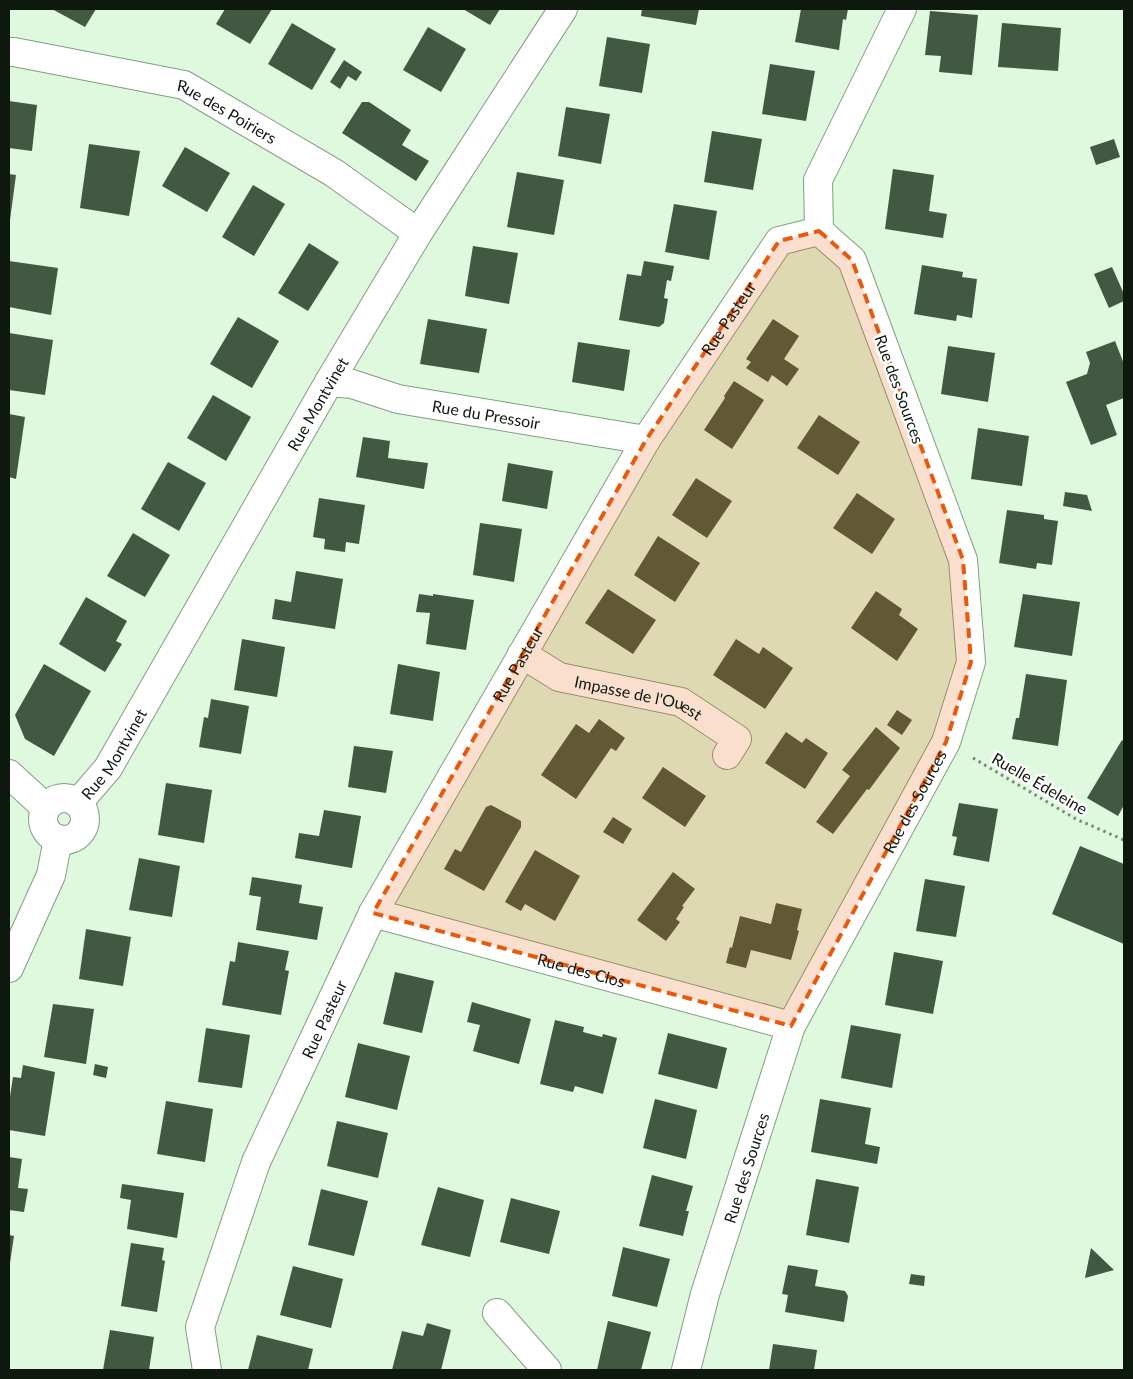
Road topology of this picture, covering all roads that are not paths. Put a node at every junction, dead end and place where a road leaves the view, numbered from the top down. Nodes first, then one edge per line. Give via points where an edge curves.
1 (563, 9) edge
2 (902, 9) edge
3 (9, 52) edge
4 (819, 231) junction
5 (418, 232) junction
6 (329, 382) junction
7 (646, 440) junction
8 (522, 654) junction
9 (727, 755) dead end
10 (9, 774) edge
11 (78, 803) junction
12 (46, 808) junction
13 (58, 839) junction
14 (372, 913) junction
15 (9, 968) edge
16 (791, 1026) junction
17 (497, 1313) dead end
18 (207, 1370) edge
19 (547, 1370) edge
20 (686, 1370) edge

1 - 5 street, Rue Montvinet
2 - 4 street via 818,180
3 - 5 street, Rue des Poiriers via 184,85 334,173
4 - 7 street, Rue Pasteur via 780,240
4 - 16 street, Rue des Sources via 852,260 963,560 971,662 946,742
5 - 6 street, Rue Montvinet
6 - 7 street, Rue du Pressoir via 352,384 398,399
6 - 11 street, Rue Montvinet via 108,768
7 - 8 street, Rue Pasteur
8 - 9 street, Impasse de l'Ouest via 559,677 681,702 737,739
8 - 14 street, Rue Pasteur
10 - 12 street
11 - 12 street, Rue Montvinet via 61,798
11 - 13 street, Rue Montvinet via 84,815 82,829 72,838
12 - 13 street via 44,827
13 - 15 street via 51,875
14 - 16 street, Rue des Clos
14 - 18 street, Rue Pasteur via 256,1162 200,1327
16 - 20 street, Rue des Sources via 706,1294
17 - 19 street

